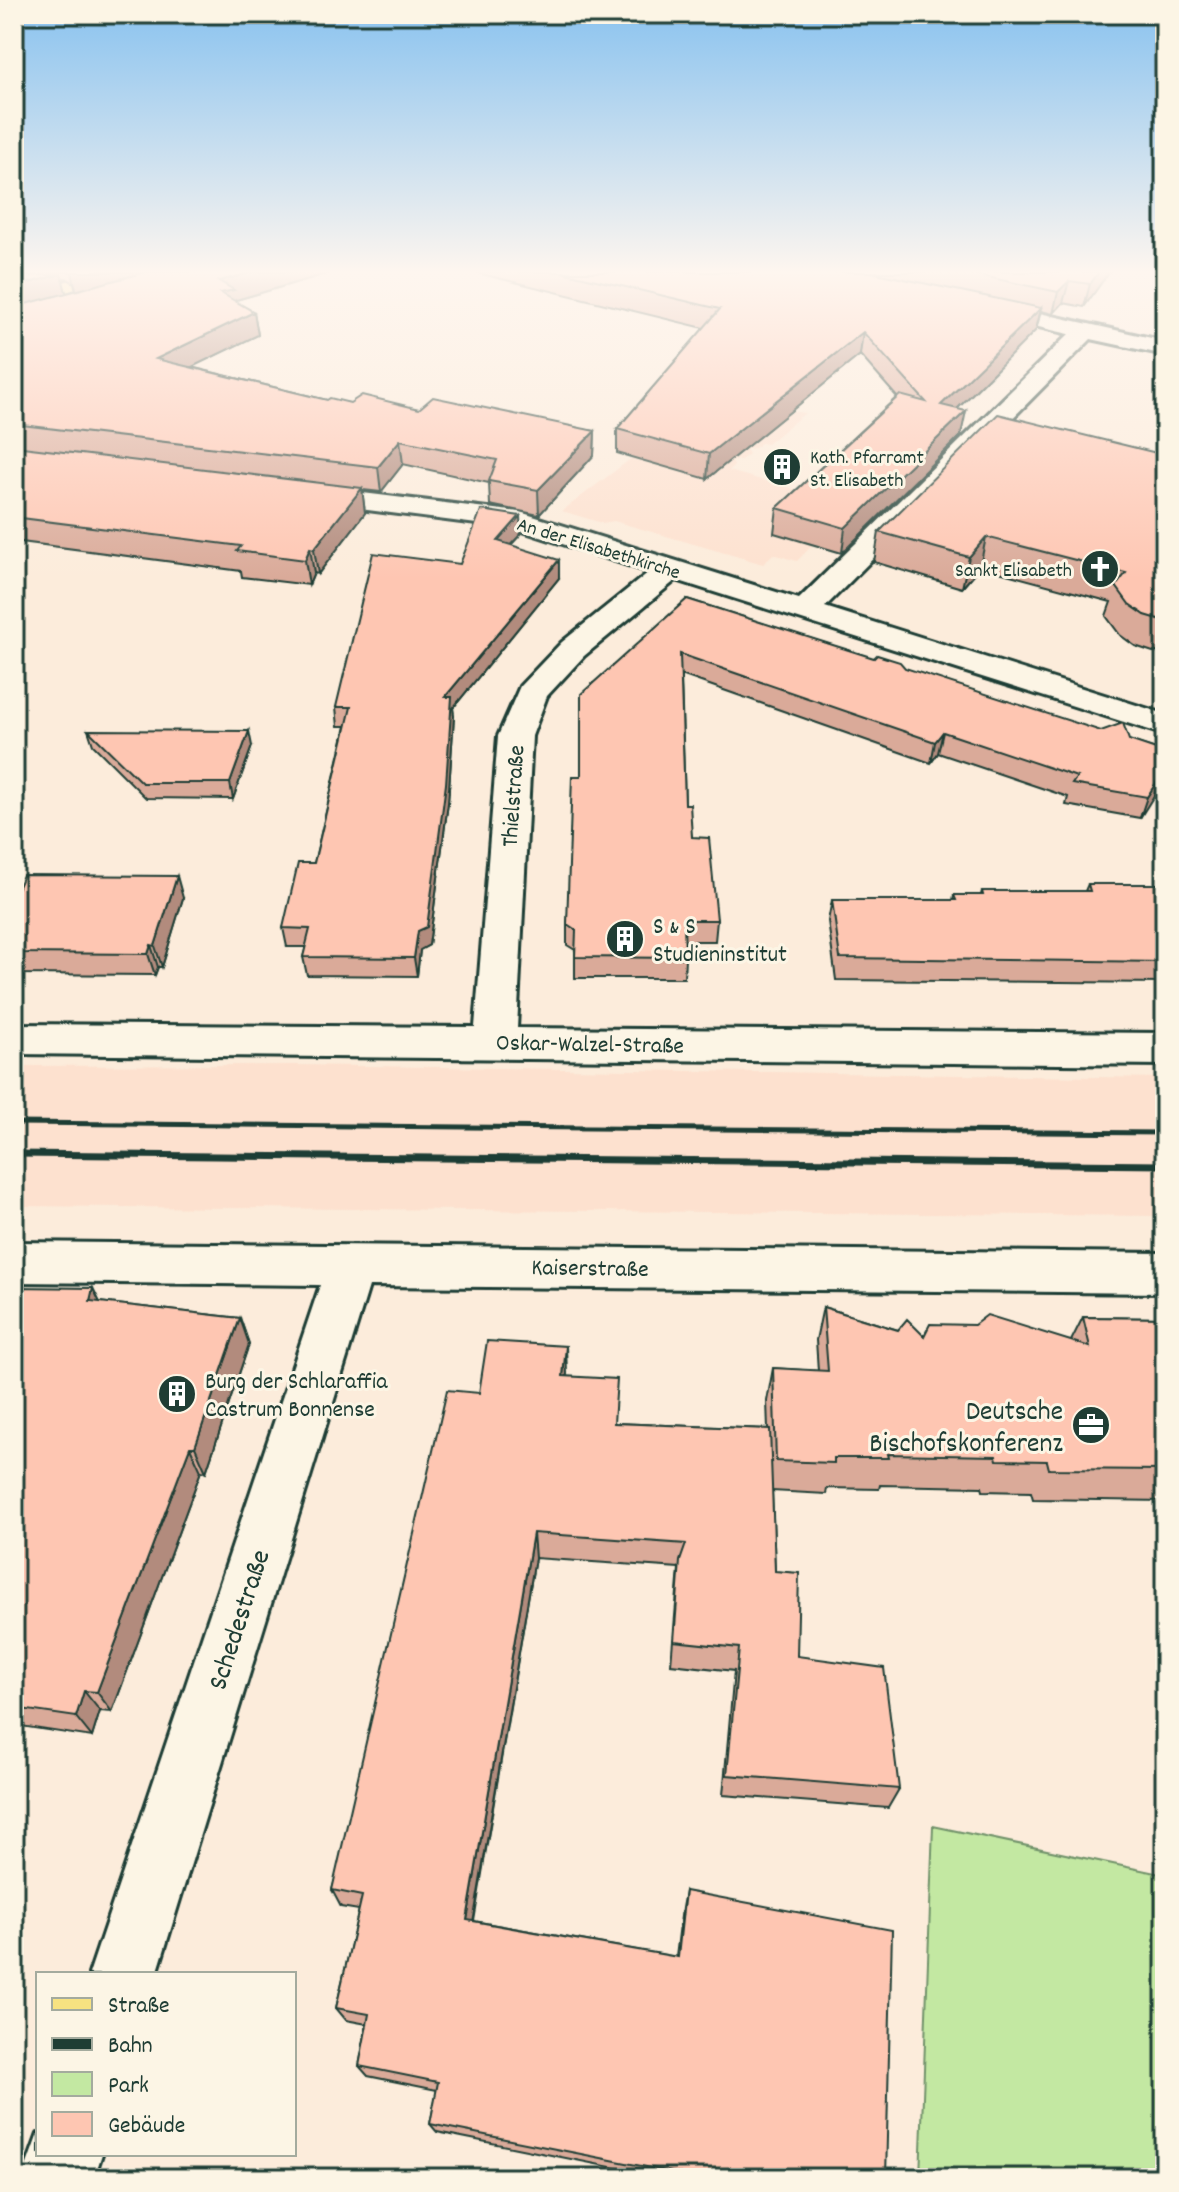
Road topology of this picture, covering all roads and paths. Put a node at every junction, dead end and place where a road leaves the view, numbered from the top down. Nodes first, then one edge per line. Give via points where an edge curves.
1 (1043, 374) edge
2 (283, 491) edge
3 (672, 568) junction
4 (804, 611) junction
5 (1165, 725) edge
6 (14, 1039) edge
7 (495, 1042) junction
8 (1165, 1049) edge
9 (14, 1262) edge
10 (325, 1264) junction
11 (1165, 1273) edge
12 (124, 1972) edge
13 (65, 2156) edge
14 (58, 2178) edge

1 - 4 street
2 - 3 street, An der Elisabethkirche via 520,521
3 - 4 street, An der Elisabethkirche
3 - 7 street, Thielstraße via 573,649 532,693 515,736
4 - 5 street, An der Elisabethkirche
6 - 7 street, Oskar-Walzel-Straße
7 - 8 street, Oskar-Walzel-Straße
9 - 10 street, Kaiserstraße
10 - 11 street, Kaiserstraße
10 - 12 street, Schedestraße
13 - 14 street

